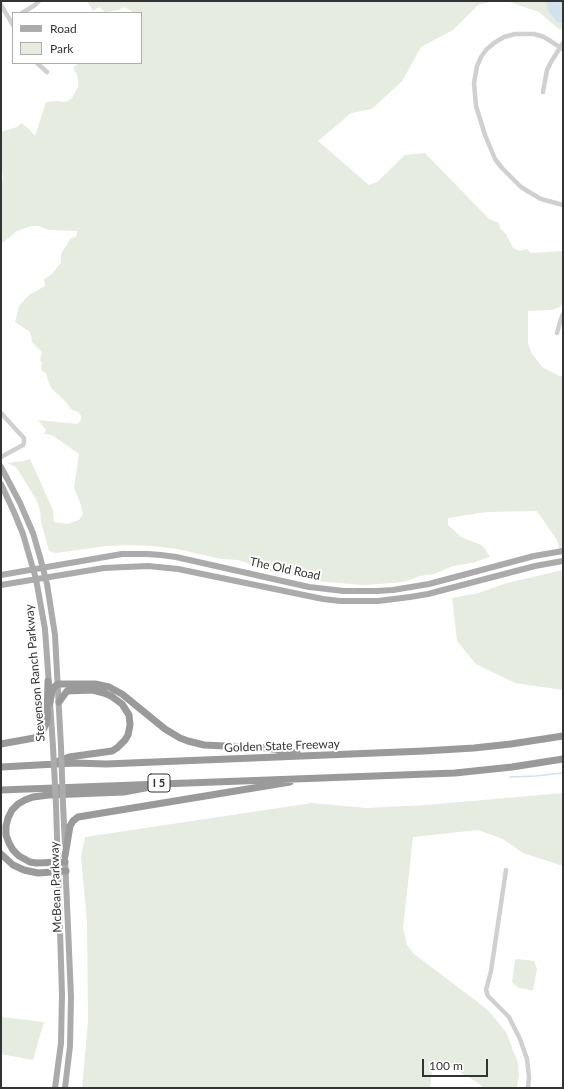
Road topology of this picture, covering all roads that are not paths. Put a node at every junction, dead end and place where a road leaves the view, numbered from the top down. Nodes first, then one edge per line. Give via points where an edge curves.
1 (39, 1) edge
2 (1, 5) edge
3 (24, 12) edge
4 (11, 19) edge
5 (562, 47) edge
6 (37, 64) edge
7 (47, 72) dead end
8 (543, 92) dead end
9 (563, 205) edge
10 (563, 314) edge
11 (557, 333) dead end
12 (1, 413) edge
13 (1, 457) edge
14 (1, 467) edge
15 (1, 484) edge
16 (563, 551) edge
17 (563, 561) edge
18 (43, 567) junction
19 (34, 569) junction
20 (1, 575) edge
21 (46, 577) junction
22 (36, 579) junction
23 (1, 585) edge
24 (48, 681) junction
25 (58, 684) junction
26 (59, 702) junction
27 (50, 703) junction
28 (563, 736) edge
29 (1, 744) edge
30 (53, 747) joint
31 (315, 755) junction
32 (563, 759) edge
33 (48, 765) junction
34 (1, 767) edge
35 (316, 778) junction
36 (174, 783) junction
37 (1, 790) edge
38 (1, 854) edge
39 (63, 860) junction
40 (506, 870) dead end
41 (62, 872) junction
42 (62, 994) junction
43 (71, 1021) junction
44 (55, 1088) edge
45 (65, 1088) edge
46 (528, 1088) edge

1 - 3 street
2 - 4 street
5 - 8 street via 551,62
5 - 9 street via 534,34 504,37 494,43 481,57 474,83 476,106 495,159 515,182 529,192 541,199
6 - 7 street
10 - 11 street
12 - 13 street via 24,438 23,445
14 - 18 main road, Stevenson Ranch Parkway via 33,533
15 - 19 main road, Stevenson Ranch Parkway
16 - 18 main road, The Old Road via 534,556 430,584 377,592 309,586 161,555 122,554
17 - 21 main road, The Old Road via 410,598 378,601 340,601 304,596 163,567 104,568
18 - 19 main road, The Old Road
18 - 21 main road, Stevenson Ranch Parkway
19 - 20 main road, The Old Road
19 - 22 main road, Stevenson Ranch Parkway
21 - 22 main road, The Old Road
21 - 25 main road, Stevenson Ranch Parkway via 54,628
22 - 23 main road, The Old Road
22 - 24 main road, Stevenson Ranch Parkway via 45,629
24 - 27 main road, Stevenson Ranch Parkway
24 - 29 highway via 47,722 43,730 34,738
25 - 26 main road, McBean Parkway
25 - 27 highway via 52,691
25 - 31 highway via 90,683 109,687 122,694 165,729 197,744 267,748
26 - 33 highway via 67,691 93,690 104,693 117,699 126,710 130,720 129,730 125,740 112,751 69,757
26 - 39 main road, McBean Parkway, bridge
27 - 30 main road, Stevenson Ranch Parkway
28 - 31 highway, Golden State Freeway / I 5 via 474,748
30 - 39 main road, McBean Parkway, bridge via 56,805
31 - 33 highway, Golden State Freeway / I 5
32 - 35 highway, I 5 via 455,772
33 - 34 highway, Golden State Freeway / I 5
35 - 36 highway, I 5
35 - 39 highway via 78,817 70,826
36 - 37 highway, I 5
36 - 39 highway via 124,792 33,797 18,804 12,810 6,826 6,835 13,850 18,856 30,862
38 - 41 highway via 13,865 24,870 38,873
39 - 41 main road, McBean Parkway
40 - 46 street via 486,990 488,996 509,1017 518,1035 527,1059
41 - 42 main road, McBean Parkway
41 - 43 main road, McBean Parkway
42 - 43 main road
42 - 44 main road, McBean Parkway via 61,1043
43 - 45 main road, McBean Parkway

